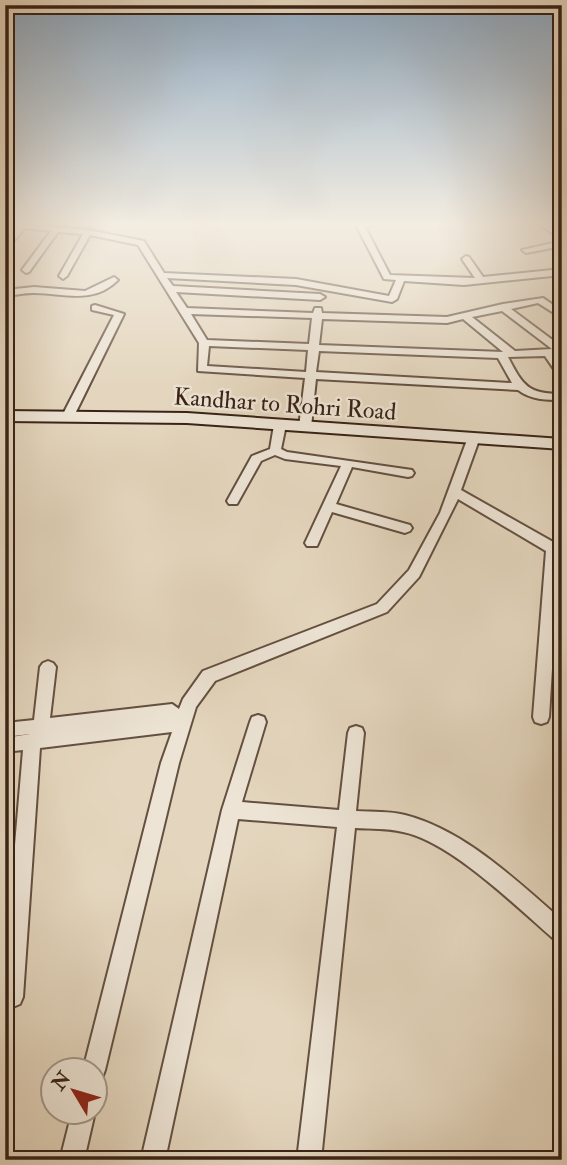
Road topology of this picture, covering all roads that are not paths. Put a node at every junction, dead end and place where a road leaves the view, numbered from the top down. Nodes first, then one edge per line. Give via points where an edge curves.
1 (163, 277) edge
2 (207, 277) edge
3 (392, 277) edge
4 (479, 277) edge
5 (514, 277) edge
6 (401, 278) junction
7 (114, 280) dead end
8 (481, 281) junction
9 (170, 289) junction
10 (321, 292) junction
11 (5, 293) edge
12 (503, 307) junction
13 (95, 308) dead end
14 (184, 311) junction
15 (562, 315) edge
16 (466, 317) junction
17 (317, 318) junction
18 (204, 343) junction
19 (313, 348) junction
20 (562, 352) edge
21 (548, 353) junction
22 (508, 355) junction
23 (562, 373) edge
24 (310, 374) junction
25 (519, 387) junction
26 (562, 397) edge
27 (5, 416) edge
28 (67, 418) junction
29 (280, 425) junction
30 (305, 427) junction
31 (473, 440) junction
32 (562, 444) edge
33 (275, 451) junction
34 (348, 463) junction
35 (408, 473) dead end
36 (454, 491) junction
37 (233, 501) dead end
38 (330, 507) junction
39 (405, 528) dead end
40 (312, 543) dead end
41 (557, 551) edge
42 (555, 636) edge
43 (48, 667) dead end
44 (541, 717) dead end
45 (258, 722) dead end
46 (5, 730) edge
47 (356, 733) dead end
48 (36, 734) junction
49 (5, 744) edge
50 (231, 810) junction
51 (347, 820) junction
52 (562, 933) edge
53 (13, 997) dead end
54 (97, 1056) edge
55 (80, 1126) edge
56 (72, 1160) edge
57 (153, 1160) edge
58 (309, 1160) edge

1 - 9 street
2 - 10 street via 296,282
3 - 6 street
4 - 8 street
5 - 8 street
6 - 8 street
6 - 10 street via 391,299
7 - 11 street via 93,293
9 - 10 street
9 - 14 street
10 - 17 street
12 - 15 street via 540,300
12 - 16 street
12 - 20 street
13 - 28 street via 119,314
14 - 17 street
14 - 18 street
16 - 17 street
16 - 22 street
17 - 19 street
18 - 19 street
18 - 24 street via 202,369
19 - 22 street
19 - 24 street
20 - 21 street
21 - 22 street
21 - 23 street
22 - 25 street
24 - 25 street
24 - 30 street
25 - 26 street via 536,398
27 - 28 street, Kandhar to Rohri Road
28 - 29 street, Kandhar to Rohri Road via 187,418
29 - 30 street, Kandhar to Rohri Road
29 - 33 street
30 - 31 street, Kandhar to Rohri Road
31 - 32 street, Kandhar to Rohri Road
31 - 36 street
33 - 34 street
33 - 37 street via 257,459
34 - 35 street
34 - 38 street
36 - 41 street
36 - 54 street via 414,573 382,608 209,676 189,704 170,763
38 - 39 street
38 - 40 street
41 - 42 street
42 - 44 street
43 - 48 street
45 - 50 street
46 - 48 street
47 - 51 street
48 - 48 street via 173,711 172,725
48 - 49 street
48 - 53 street
50 - 51 street
50 - 57 street
51 - 52 street via 404,823 442,838
51 - 58 street
55 - 56 street

